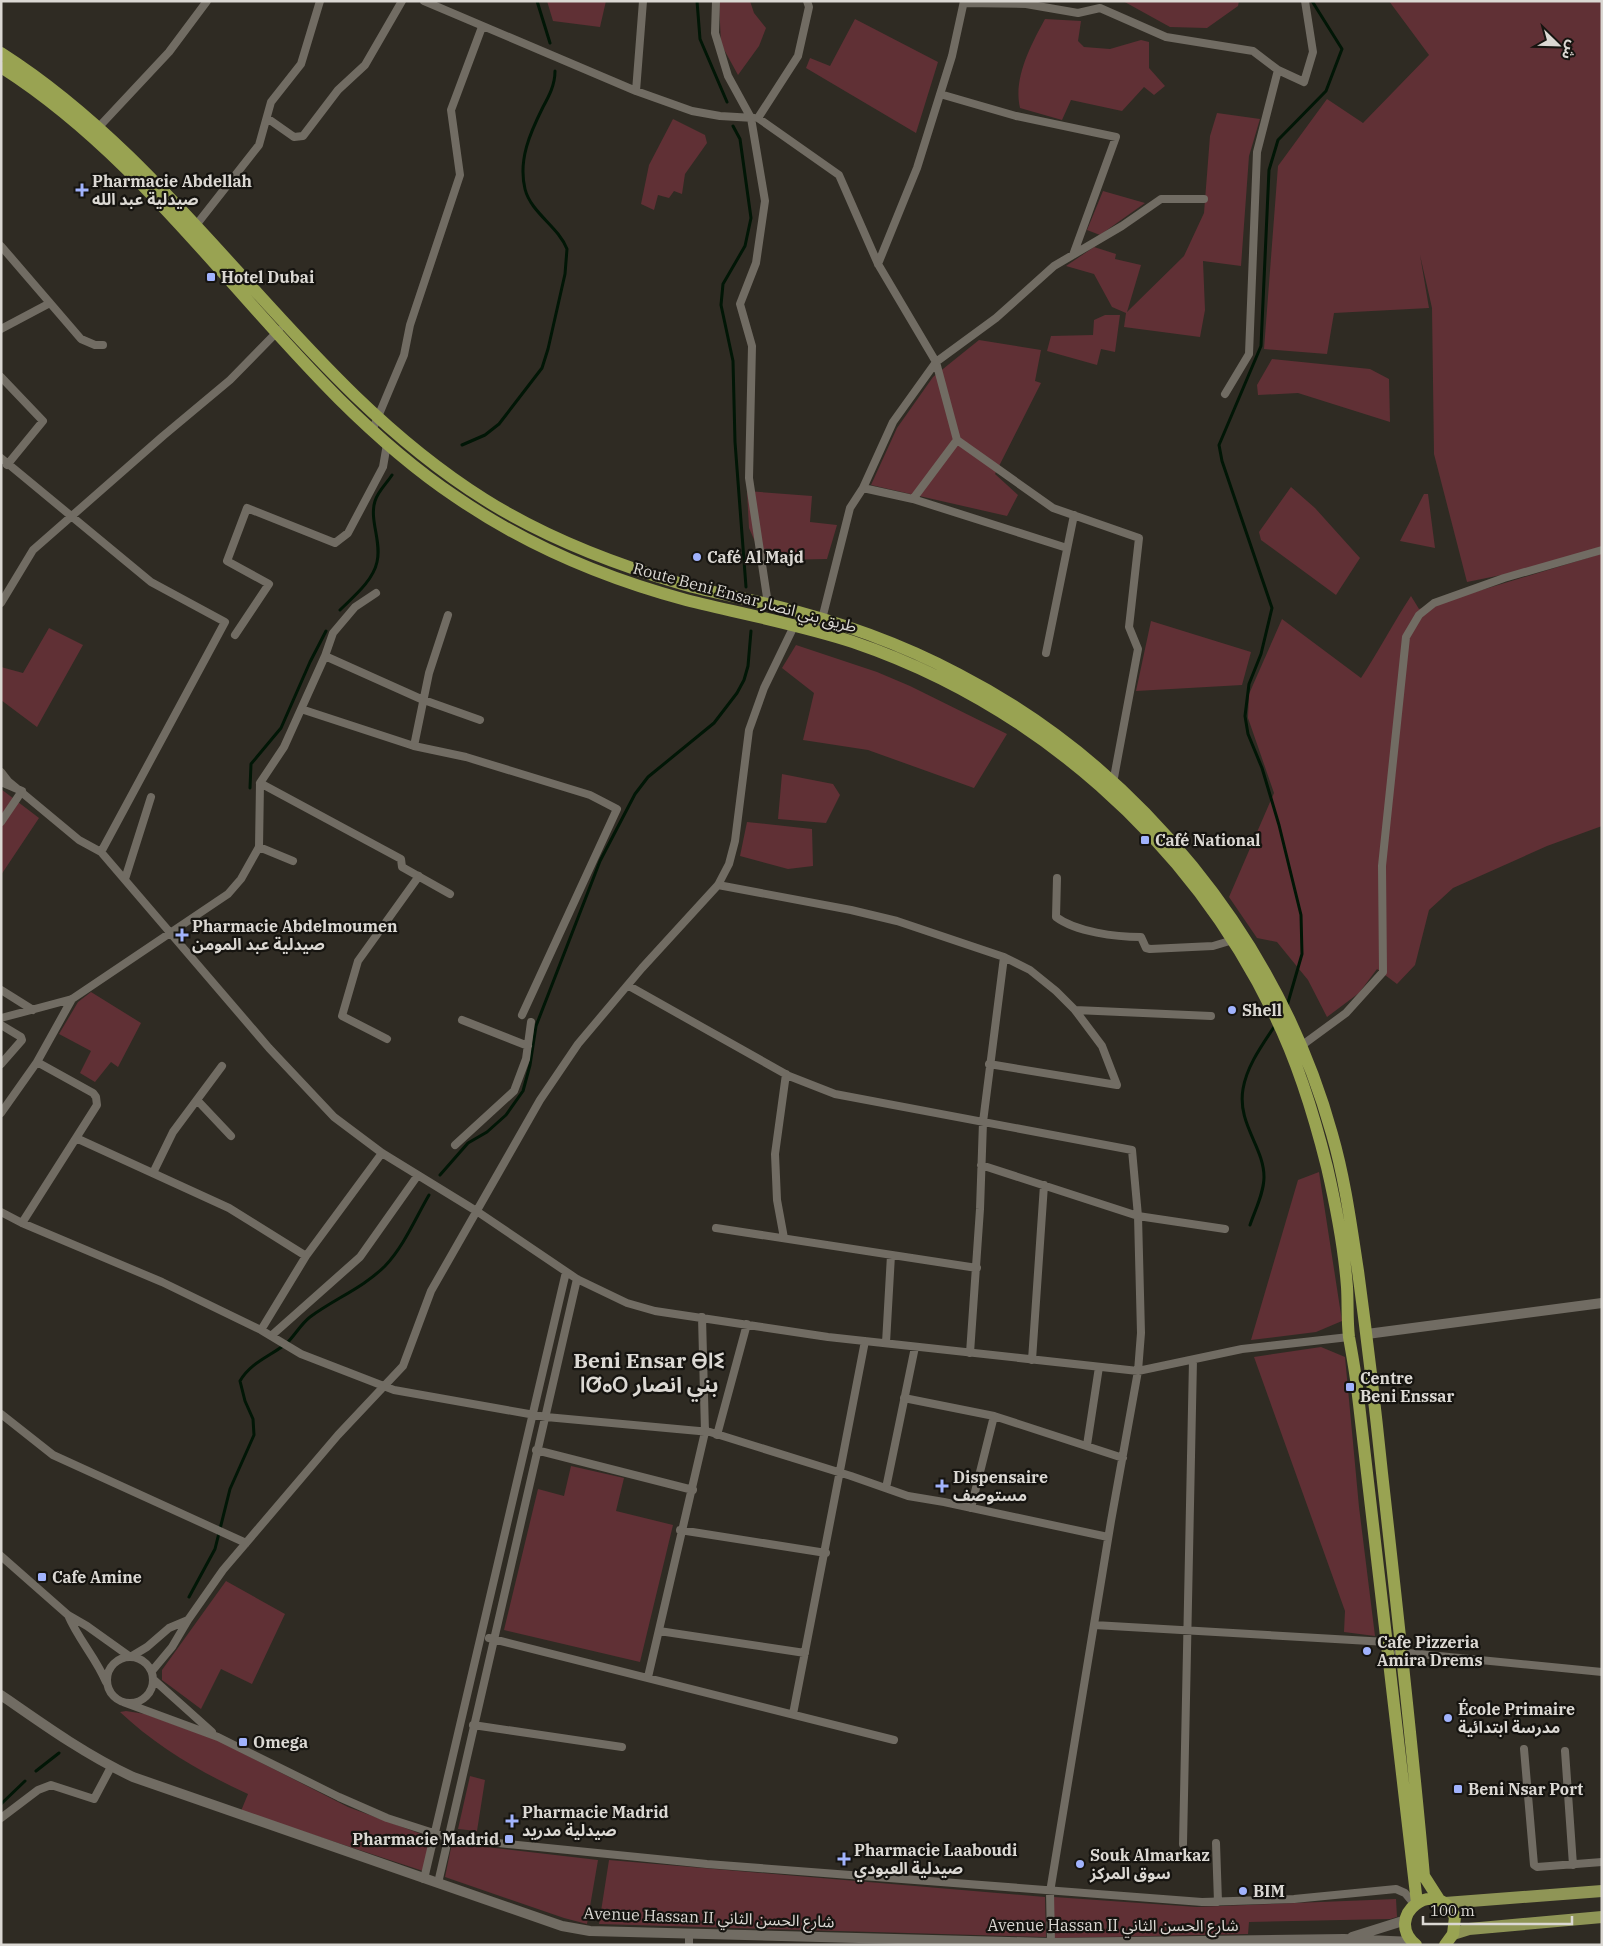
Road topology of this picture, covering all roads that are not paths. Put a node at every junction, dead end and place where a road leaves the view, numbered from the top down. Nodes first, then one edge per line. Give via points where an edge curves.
1 (207, 1) edge
2 (320, 1) edge
3 (402, 1) edge
4 (424, 1) edge
5 (643, 1) edge
6 (716, 1) edge
7 (807, 1) edge
8 (1305, 1) edge
9 (964, 2) edge
10 (482, 27) junction
11 (1, 53) edge
12 (1, 67) edge
13 (1278, 70) junction
14 (636, 91) junction
15 (940, 94) junction
16 (267, 118) junction
17 (755, 118) junction
18 (95, 131) junction
19 (1204, 199) dead end
20 (196, 225) junction
21 (188, 236) junction
22 (3, 251) edge
23 (1073, 255) junction
24 (878, 264) junction
25 (50, 303) junction
26 (282, 327) junction
27 (1, 329) edge
28 (104, 346) dead end
29 (936, 362) junction
30 (1, 377) edge
31 (1225, 394) dead end
32 (375, 425) junction
33 (957, 440) junction
34 (387, 444) junction
35 (1, 458) edge
36 (8, 465) junction
37 (863, 488) junction
38 (913, 499) junction
39 (1074, 515) junction
40 (71, 518) junction
41 (551, 535) junction
42 (545, 548) junction
43 (1067, 548) junction
44 (1602, 550) edge
45 (376, 593) dead end
46 (1, 603) edge
47 (768, 604) junction
48 (448, 615) dead end
49 (797, 618) junction
50 (822, 619) junction
51 (819, 632) junction
52 (235, 634) dead end
53 (1046, 653) dead end
54 (325, 656) junction
55 (423, 700) junction
56 (301, 709) junction
57 (480, 720) dead end
58 (414, 746) junction
59 (1, 772) edge
60 (1, 782) edge
61 (260, 783) junction
62 (1113, 783) junction
63 (22, 791) junction
64 (151, 797) dead end
65 (1, 822) edge
66 (259, 847) junction
67 (101, 852) junction
68 (293, 861) dead end
69 (419, 876) junction
70 (1057, 878) dead end
71 (125, 880) junction
72 (718, 885) junction
73 (450, 894) dead end
74 (171, 932) junction
75 (1233, 940) junction
76 (1004, 957) junction
77 (629, 986) junction
78 (1, 990) edge
79 (72, 999) junction
80 (33, 1010) junction
81 (1075, 1010) junction
82 (522, 1015) dead end
83 (1211, 1016) dead end
84 (1, 1018) edge
85 (462, 1020) dead end
86 (531, 1022) dead end
87 (1, 1025) edge
88 (1288, 1031) junction
89 (387, 1039) dead end
90 (528, 1046) junction
91 (1301, 1046) junction
92 (37, 1062) junction
93 (1, 1064) edge
94 (989, 1064) junction
95 (222, 1066) dead end
96 (786, 1074) junction
97 (197, 1100) junction
98 (2, 1110) edge
99 (983, 1122) junction
100 (231, 1136) dead end
101 (76, 1138) junction
102 (455, 1145) dead end
103 (382, 1153) junction
104 (981, 1165) junction
105 (153, 1173) junction
106 (418, 1175) junction
107 (1044, 1186) junction
108 (1, 1212) edge
109 (478, 1212) junction
110 (1138, 1216) junction
111 (22, 1223) junction
112 (716, 1228) dead end
113 (1225, 1229) dead end
114 (784, 1238) junction
115 (891, 1255) junction
116 (306, 1256) junction
117 (977, 1268) junction
118 (566, 1272) junction
119 (577, 1279) junction
120 (1602, 1303) edge
121 (702, 1317) junction
122 (747, 1324) junction
123 (261, 1330) junction
124 (1367, 1335) junction
125 (273, 1338) junction
126 (1350, 1338) junction
127 (865, 1341) junction
128 (886, 1343) junction
129 (915, 1347) junction
130 (970, 1353) junction
131 (1032, 1360) junction
132 (1193, 1360) junction
133 (1099, 1367) junction
134 (1138, 1371) junction
135 (383, 1387) junction
136 (904, 1398) junction
137 (1, 1414) edge
138 (533, 1414) junction
139 (994, 1416) junction
140 (546, 1417) junction
141 (705, 1432) junction
142 (1046, 1433) junction
143 (717, 1435) junction
144 (1044, 1442) dead end
145 (1087, 1445) junction
146 (536, 1450) junction
147 (1123, 1458) junction
148 (841, 1473) junction
149 (886, 1488) junction
150 (692, 1490) junction
151 (971, 1508) junction
152 (680, 1530) junction
153 (1108, 1537) junction
154 (246, 1543) junction
155 (826, 1553) junction
156 (1, 1556) edge
157 (68, 1615) junction
158 (188, 1620) junction
159 (1094, 1625) junction
160 (1187, 1630) junction
161 (659, 1631) junction
162 (482, 1636) junction
163 (493, 1639) junction
164 (1392, 1648) junction
165 (805, 1653) junction
166 (131, 1656) junction
167 (152, 1672) junction
168 (1602, 1672) edge
169 (648, 1677) junction
170 (154, 1680) junction
171 (107, 1683) junction
172 (1, 1695) edge
173 (123, 1702) junction
174 (793, 1714) junction
175 (473, 1725) junction
176 (218, 1737) junction
177 (894, 1740) dead end
178 (622, 1747) dead end
179 (1524, 1749) dead end
180 (1565, 1751) dead end
181 (111, 1767) junction
182 (1412, 1814) junction
183 (1, 1818) edge
184 (436, 1834) junction
185 (450, 1838) junction
186 (1216, 1843) dead end
187 (1183, 1844) dead end
188 (1602, 1862) edge
189 (1573, 1865) junction
190 (424, 1879) junction
191 (438, 1883) junction
192 (1602, 1891) edge
193 (1050, 1892) junction
194 (1218, 1902) junction
195 (1442, 1902) junction
196 (1416, 1904) junction
197 (1602, 1917) edge
198 (1406, 1920) junction
199 (1344, 1939) junction
200 (689, 1940) edge
201 (1450, 1940) edge
202 (1051, 1943) junction
203 (1415, 1943) edge

1 - 18 street via 170,52
2 - 16 street via 301,64 275,95
3 - 16 street via 365,65 338,90 303,136 294,137
4 - 10 street
5 - 14 street
6 - 17 street via 715,34 728,76
7 - 17 street via 809,7 798,56
8 - 13 street via 1313,52 1304,82
9 - 13 street via 1026,4 1078,13 1100,8 1166,37 1254,51
9 - 15 street
10 - 14 street
10 - 32 street via 451,110 460,175 410,325 404,355
11 - 18 highway, Route Beni Ensar طريق بني انصار via 60,94
12 - 18 highway, Route Beni Ensar طريق بني انصار
13 - 31 street via 1257,152 1249,354
14 - 17 street via 692,111
15 - 23 street via 1016,116 1116,137
15 - 24 street via 918,168
16 - 20 street via 255,152
17 - 24 street via 839,175
17 - 47 street via 765,201 756,263 740,304 752,346 750,478
18 - 20 highway, Route Beni Ensar طريق بني انصار via 158,184
18 - 21 highway, Route Beni Ensar طريق بني انصار
19 - 23 street via 1161,200
20 - 21 street
20 - 26 highway, Route Beni Ensar طريق بني انصار
21 - 26 highway, Route Beni Ensar طريق بني انصار
22 - 25 street
23 - 29 street via 1054,266 996,318
24 - 29 street
25 - 27 street
25 - 28 street via 81,339
26 - 32 highway, Route Beni Ensar طريق بني انصار via 340,382
26 - 40 street via 230,380
29 - 33 street
29 - 37 street via 893,422
30 - 36 street via 43,421
32 - 34 highway, Route Beni Ensar طريق بني انصار
32 - 41 highway, Route Beni Ensar طريق بني انصار via 465,487
33 - 38 street
33 - 39 street via 1053,508
34 - 42 highway, Route Beni Ensar طريق بني انصار via 462,501
34 - 52 street via 383,467 348,533 335,543 247,508 226,562 269,584
35 - 36 street
36 - 40 street
37 - 38 street
37 - 50 street via 850,508
38 - 43 street
39 - 43 street
39 - 62 street via 1139,538 1129,627 1138,649
40 - 46 street via 33,550
40 - 67 street via 152,582 225,622
41 - 42 highway
41 - 47 highway, Route Beni Ensar طريق بني انصار via 654,575
42 - 49 highway, Route Beni Ensar طريق بني انصار via 600,572 660,592
43 - 53 street
44 - 91 street via 1576,555 1464,591 1434,603 1419,615 1406,637 1382,866 1383,972 1346,1013
45 - 54 street via 355,607 333,633
47 - 49 highway, Route Beni Ensar طريق بني انصار
48 - 55 street
49 - 50 highway, Route Beni Ensar طريق بني انصار
49 - 51 highway, Route Beni Ensar طريق بني انصار
49 - 72 street via 764,688 749,730 735,841 729,864
50 - 51 street
50 - 62 highway, Route Beni Ensar طريق بني انصار via 911,651 974,682 1048,729
51 - 75 highway, Route Beni Ensar طريق بني انصار via 882,653 952,684 1002,712 1060,752 1152,837
54 - 55 street
54 - 56 street
55 - 57 street
55 - 58 street
56 - 58 street
56 - 61 street via 284,747
58 - 82 street via 466,757 590,795 617,809
59 - 63 street
60 - 63 street
61 - 66 street
61 - 69 street via 400,859 402,867
62 - 88 highway, Route Beni Ensar طريق بني انصار via 1208,887 1249,945 1284,1006
63 - 65 street
63 - 67 street via 79,840
64 - 71 street
66 - 68 street
66 - 74 street via 241,880 228,894
67 - 71 street
69 - 73 street
69 - 89 street via 358,961 342,1016
70 - 75 street via 1056,917 1092,931 1112,936 1141,936 1150,950 1214,946
71 - 74 street
72 - 76 street via 897,921
72 - 77 street
74 - 79 street
74 - 103 street via 269,1048 334,1117
75 - 88 highway, Route Beni Ensar طريق بني انصار via 1276,1018
76 - 81 street via 1030,970
76 - 94 street
77 - 96 street
77 - 109 street via 578,1044 540,1100
78 - 80 street
79 - 80 street
79 - 92 street
80 - 84 street
81 - 83 street
81 - 94 street via 1102,1046 1117,1085
85 - 90 street
86 - 90 street
87 - 93 street via 22,1040
88 - 91 highway, Route Beni Ensar طريق بني انصار
88 - 126 highway, Route Beni Ensar طريق بني انصار via 1333,1195 1346,1281
90 - 102 street via 522,1075 514,1091
91 - 124 highway, Route Beni Ensar طريق بني انصار via 1325,1109 1342,1174
92 - 98 street
92 - 101 street via 96,1097 97,1104
94 - 99 street
95 - 97 street
96 - 99 street via 835,1094
96 - 114 street via 775,1154 777,1200
97 - 100 street
97 - 105 street via 173,1132
99 - 104 street
99 - 110 street via 1132,1150
101 - 105 street
101 - 111 street
103 - 106 street
103 - 116 street
104 - 107 street
104 - 117 street
105 - 116 street via 229,1208
106 - 109 street
106 - 125 street via 360,1257
107 - 110 street
107 - 131 street
108 - 111 street
109 - 118 street
109 - 135 street via 431,1291 403,1366
110 - 113 street
110 - 134 street via 1141,1334
111 - 123 street via 162,1282
112 - 114 street
114 - 115 street
115 - 117 street
115 - 128 street
116 - 123 street
117 - 130 street
118 - 119 street
118 - 138 street
119 - 121 street via 627,1303 655,1311
119 - 140 street
120 - 124 street
121 - 122 street
121 - 141 street
122 - 127 street
122 - 143 street
123 - 125 street
124 - 126 highway via 1353,1329
124 - 126 highway via 1359,1346
124 - 164 highway, Route Beni Ensar طريق بني انصار
125 - 135 street
126 - 132 street via 1242,1349
126 - 164 highway, Route Beni Ensar طريق بني انصار
127 - 128 street
127 - 148 street
128 - 129 street
129 - 130 street
129 - 136 street
130 - 131 street
131 - 133 street
132 - 134 street
132 - 160 street
133 - 134 street
133 - 145 street
134 - 147 street
135 - 138 street
135 - 154 street
136 - 139 street
136 - 149 street
137 - 154 street via 52,1455
138 - 140 street
138 - 162 street
139 - 142 street
139 - 151 street
140 - 141 street
140 - 146 street
141 - 143 street
141 - 150 street
142 - 144 street
142 - 145 street
143 - 148 street
145 - 147 street
146 - 150 street
146 - 163 street
147 - 153 street
148 - 149 street
148 - 155 street
149 - 151 street via 908,1496
150 - 152 street
151 - 153 street
152 - 155 street
152 - 161 street
153 - 159 street
154 - 158 street
155 - 165 street
156 - 157 street
157 - 166 street
157 - 171 street
158 - 166 street via 168,1628
158 - 167 street
159 - 160 street
159 - 193 street
160 - 164 street
160 - 187 street
161 - 165 street
161 - 169 street
162 - 163 street
162 - 184 street
163 - 169 street
163 - 175 street
164 - 168 street
164 - 182 highway, Route Beni Ensar طريق بني انصار
165 - 174 street
166 - 167 street via 145,1661
166 - 171 street via 117,1660 111,1666
167 - 170 street
169 - 174 street
170 - 173 street via 143,1700
170 - 176 street
171 - 173 street via 115,1698
172 - 181 street, Avenue Hassan II شارع الحسن الثاني
173 - 176 street
174 - 177 street
175 - 178 street
175 - 185 street
176 - 184 street via 339,1797 387,1818
179 - 189 street via 1534,1865
180 - 189 street
181 - 183 street via 94,1799 50,1784
181 - 190 street, Avenue Hassan II شارع الحسن الثاني
182 - 195 highway, Route Beni Ensar طريق بني انصار via 1424,1876
182 - 196 highway, Route Beni Ensar طريق بني انصار
184 - 185 street
184 - 190 street
185 - 191 street
185 - 193 street via 707,1864
186 - 194 street
188 - 189 street
190 - 191 street, Avenue Hassan II شارع الحسن الثاني
191 - 200 street, Avenue Hassan II شارع الحسن الثاني via 576,1929
192 - 195 main road
193 - 194 street
193 - 202 street
194 - 196 street via 1294,1899 1396,1889
195 - 196 highway via 1428,1899
195 - 201 highway, Route Beni Ensar طريق بني انصار via 1455,1917
196 - 198 highway
197 - 201 main road via 1469,1929
198 - 199 street, Avenue Hassan II شارع الحسن الثاني
198 - 203 highway via 1407,1934
199 - 202 street, Avenue Hassan II شارع الحسن الثاني
199 - 203 street, Avenue Hassan II شارع الحسن الثاني
200 - 202 street, Avenue Hassan II شارع الحسن الثاني

